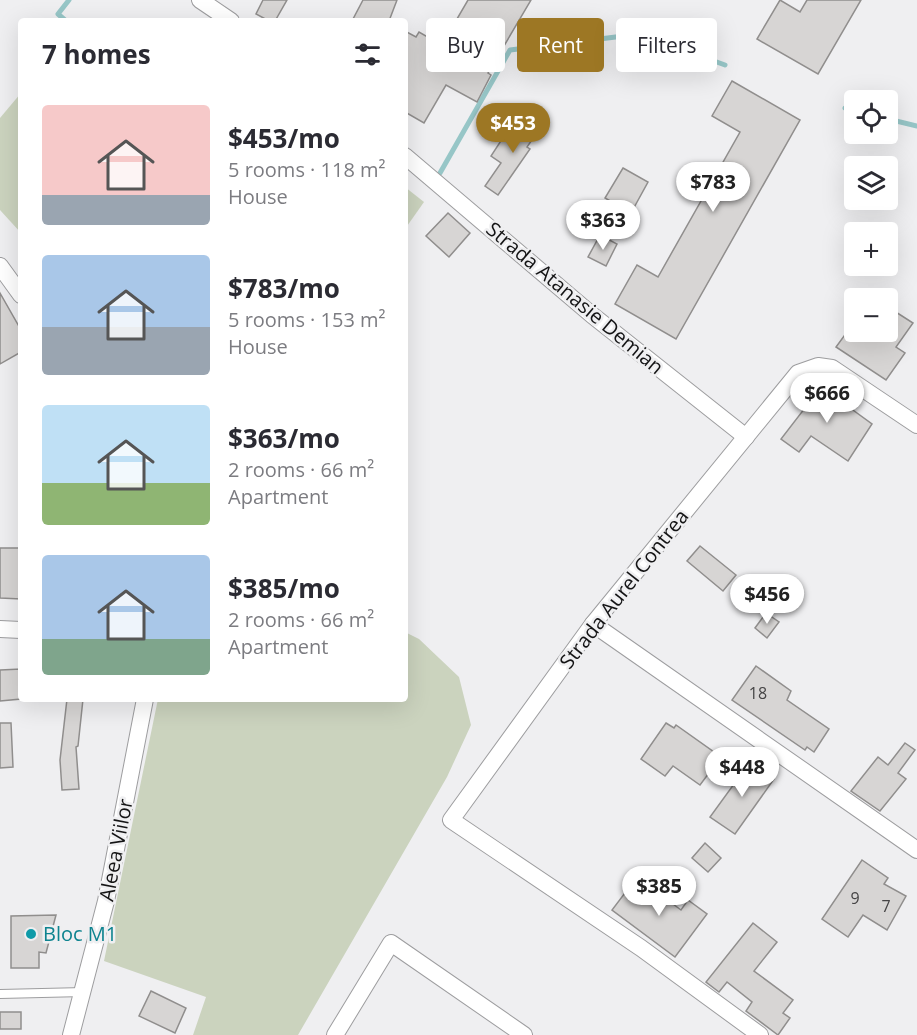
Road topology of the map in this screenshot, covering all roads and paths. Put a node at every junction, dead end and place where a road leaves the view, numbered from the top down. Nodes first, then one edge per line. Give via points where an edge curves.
1 (200, 0) edge
2 (227, 18) edge
3 (408, 159) edge
4 (0, 266) edge
5 (18, 290) edge
6 (917, 426) edge
7 (746, 437) junction
8 (593, 624) junction
9 (0, 629) edge
10 (18, 630) edge
11 (144, 702) edge
12 (917, 850) edge
13 (84, 992) junction
14 (0, 994) edge
15 (71, 1035) edge
16 (335, 1035) edge
17 (524, 1035) edge
18 (760, 1035) edge

1 - 2 street
3 - 7 street, Strada Atanasie Demian via 592,315
4 - 5 street
6 - 7 street, Strada Aurel Contrea via 832,368 808,367 798,373
7 - 8 street, Strada Aurel Contrea
8 - 12 street
8 - 18 street, Strada Aurel Contrea via 451,820 641,948
9 - 10 street
11 - 13 street, Aleea Viilor
13 - 14 lane
13 - 15 street, Aleea Viilor
16 - 17 street via 391,943

